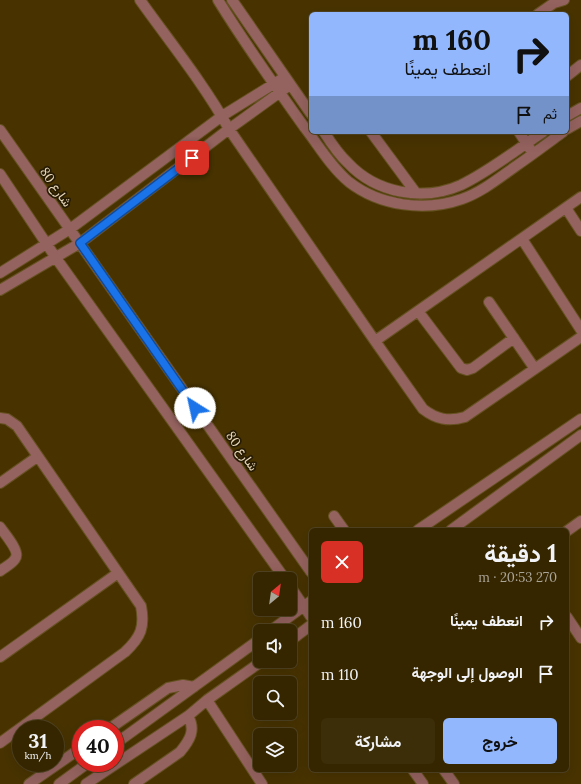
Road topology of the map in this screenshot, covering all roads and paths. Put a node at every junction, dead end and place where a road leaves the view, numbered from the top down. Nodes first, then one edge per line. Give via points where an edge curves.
1 (140, 0) edge
2 (218, 0) edge
3 (232, 0) edge
4 (564, 0) edge
5 (541, 12) edge
6 (581, 65) edge
7 (569, 74) edge
8 (288, 81) junction
9 (276, 89) junction
10 (581, 108) edge
11 (309, 111) edge
12 (569, 115) edge
13 (222, 116) junction
14 (581, 121) edge
15 (569, 128) edge
16 (229, 129) junction
17 (0, 130) edge
18 (309, 132) edge
19 (310, 134) edge
20 (325, 134) edge
21 (372, 134) edge
22 (520, 134) edge
23 (540, 134) edge
24 (560, 134) edge
25 (527, 143) junction
26 (533, 154) junction
27 (0, 174) edge
28 (416, 193) junction
29 (581, 197) edge
30 (566, 208) junction
31 (70, 229) junction
32 (581, 230) edge
33 (522, 239) junction
34 (80, 243) junction
35 (48, 244) junction
36 (56, 258) junction
37 (0, 274) edge
38 (0, 290) edge
39 (489, 302) dead end
40 (418, 311) junction
41 (581, 330) edge
42 (581, 337) edge
43 (514, 338) junction
44 (375, 341) junction
45 (536, 369) junction
46 (0, 418) edge
47 (581, 418) edge
48 (581, 435) edge
49 (37, 456) junction
50 (0, 484) edge
51 (334, 516) dead end
52 (581, 521) edge
53 (0, 527) edge
54 (343, 528) edge
55 (421, 528) edge
56 (454, 528) edge
57 (569, 530) edge
58 (309, 569) edge
59 (0, 571) edge
60 (280, 572) edge
61 (118, 573) junction
62 (297, 593) edge
63 (308, 604) edge
64 (569, 620) edge
65 (280, 624) edge
66 (309, 626) edge
67 (297, 635) edge
68 (581, 638) edge
69 (253, 644) edge
70 (1, 655) edge
71 (253, 667) edge
72 (194, 687) junction
73 (207, 700) junction
74 (188, 716) junction
75 (122, 720) edge
76 (124, 738) edge
77 (0, 743) edge
78 (72, 754) edge
79 (76, 772) edge
80 (414, 772) edge
81 (445, 772) edge
82 (29, 784) edge
83 (59, 784) edge
84 (86, 784) edge
85 (134, 784) edge
86 (262, 784) edge
87 (422, 784) edge
88 (454, 784) edge

1 - 13 street
2 - 9 street
3 - 8 street
4 - 5 street
6 - 7 street
8 - 9 street
8 - 11 street
9 - 13 street
9 - 16 street
9 - 18 street
10 - 12 street
13 - 16 street
13 - 31 street
14 - 15 street
16 - 34 street
16 - 44 street
17 - 31 street, شارع 80
19 - 26 street via 339,172 362,190 382,199 426,206 462,199 479,191
20 - 28 street via 348,164 361,175 390,189
21 - 28 street
22 - 25 street
23 - 25 street
24 - 26 street
25 - 26 street
25 - 28 street via 492,168 459,186 435,193
27 - 35 street
29 - 30 street
30 - 32 street
30 - 33 street
31 - 34 street, شارع 80
31 - 35 street
33 - 40 street
33 - 41 street
34 - 36 street
34 - 58 street, شارع 80
35 - 36 street
35 - 37 street
36 - 38 street
36 - 60 street
39 - 43 street
40 - 43 street via 464,369 470,370
40 - 44 street
42 - 45 street
43 - 45 street
44 - 45 street via 423,409 447,420 456,420 472,413
46 - 49 street via 7,419 17,426
47 - 55 street
48 - 56 street
49 - 50 street
49 - 61 street
51 - 54 street
52 - 57 street
53 - 59 street via 17,555 15,560
61 - 70 street
61 - 77 street via 141,606 142,625 135,643
62 - 63 street
63 - 65 street
64 - 68 street
66 - 67 street
69 - 72 street
71 - 73 street
72 - 75 street via 183,685 168,688
72 - 76 street
73 - 74 street
73 - 86 street
74 - 84 street
74 - 85 street via 193,724 185,746
78 - 82 street
79 - 83 street
80 - 87 street
81 - 88 street

